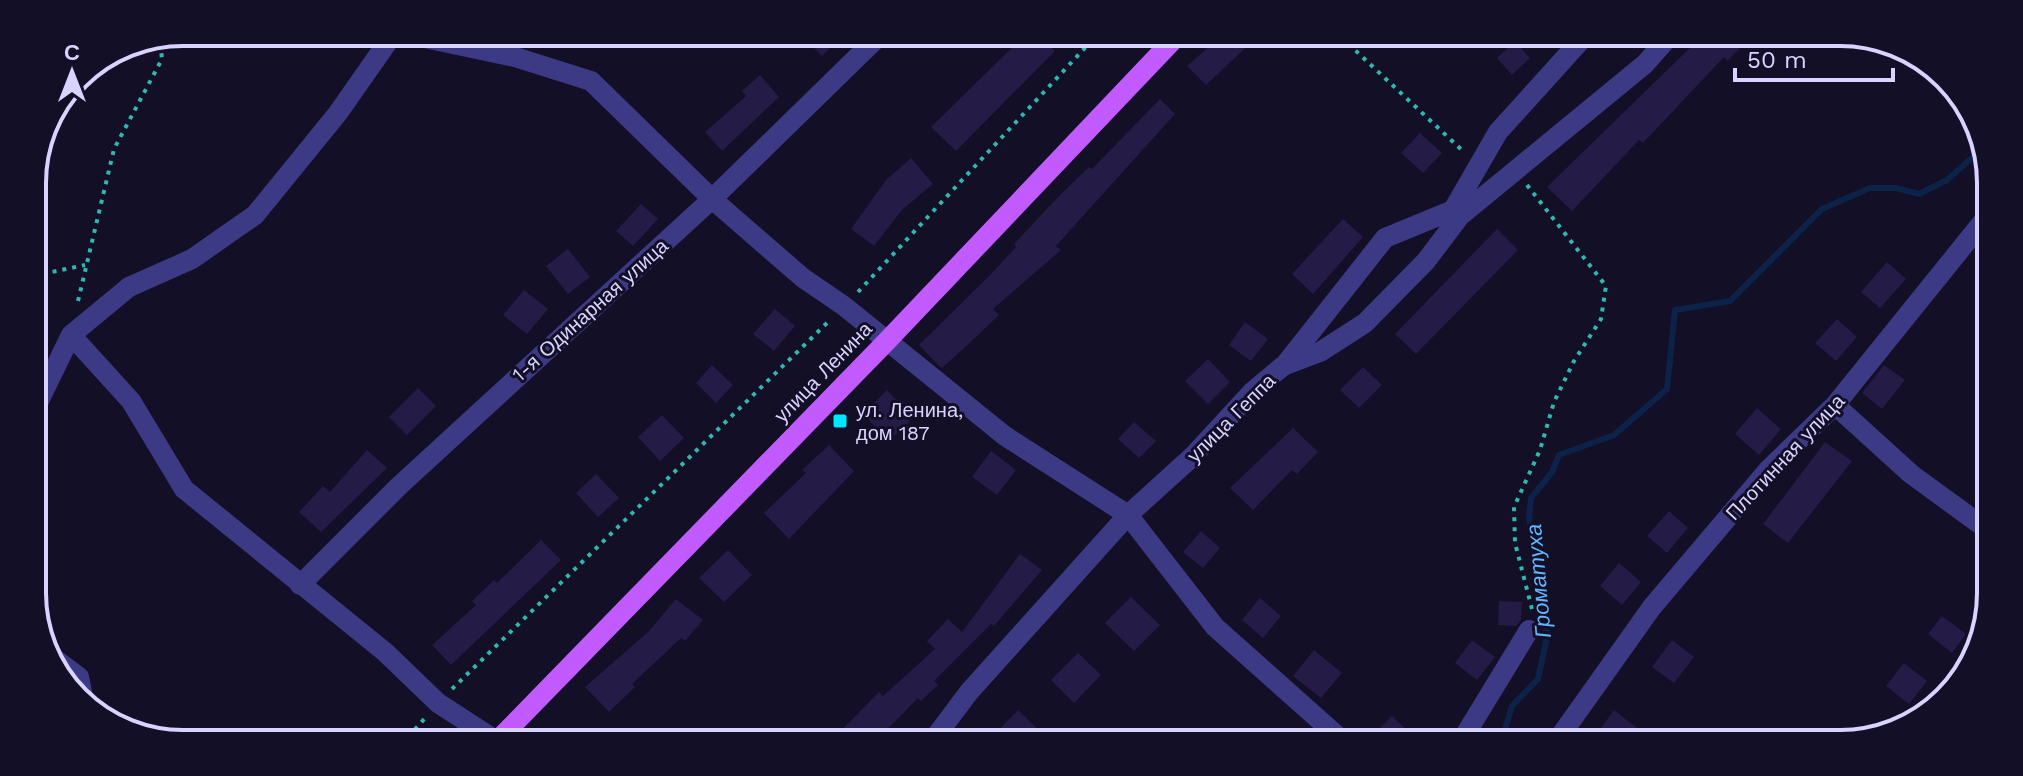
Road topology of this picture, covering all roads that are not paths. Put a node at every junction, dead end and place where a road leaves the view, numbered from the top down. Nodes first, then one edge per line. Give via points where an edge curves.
1 (385, 46) edge
2 (463, 46) edge
3 (869, 46) edge
4 (1167, 46) edge
5 (1576, 46) edge
6 (1661, 46) edge
7 (712, 199) junction
8 (1456, 213) junction
9 (1977, 229) edge
10 (71, 335) junction
11 (886, 342) junction
12 (1283, 366) junction
13 (46, 386) edge
14 (1835, 405) junction
15 (1128, 515) junction
16 (1977, 522) edge
17 (300, 585) junction
18 (1529, 630) road end
19 (480, 730) edge
20 (508, 730) edge
21 (940, 730) edge
22 (1331, 730) edge
23 (1468, 730) edge
24 (1565, 730) edge

1 - 10 street via 255,215 192,259 129,287
2 - 7 street via 591,81
3 - 7 street, 1-я Одинарная улица
4 - 11 main road, улица Ленина
5 - 8 street via 1498,132
6 - 8 street, улица Геппа via 1515,171
7 - 11 street
7 - 17 street, 1-я Одинарная улица via 399,486
8 - 12 street, улица Геппа via 1426,261 1365,323 1320,352
8 - 12 street via 1385,238
9 - 14 street, Плотинная улица
10 - 13 street
10 - 17 street via 131,401 184,489
11 - 15 street via 1005,436
11 - 20 main road, улица Ленина
12 - 15 street, улица Геппа
14 - 16 street via 1911,474
14 - 24 street, Плотинная улица via 1768,470 1652,607
15 - 21 street, улица Геппа
15 - 22 street via 1215,627
17 - 19 street via 385,652 438,703
18 - 23 street

